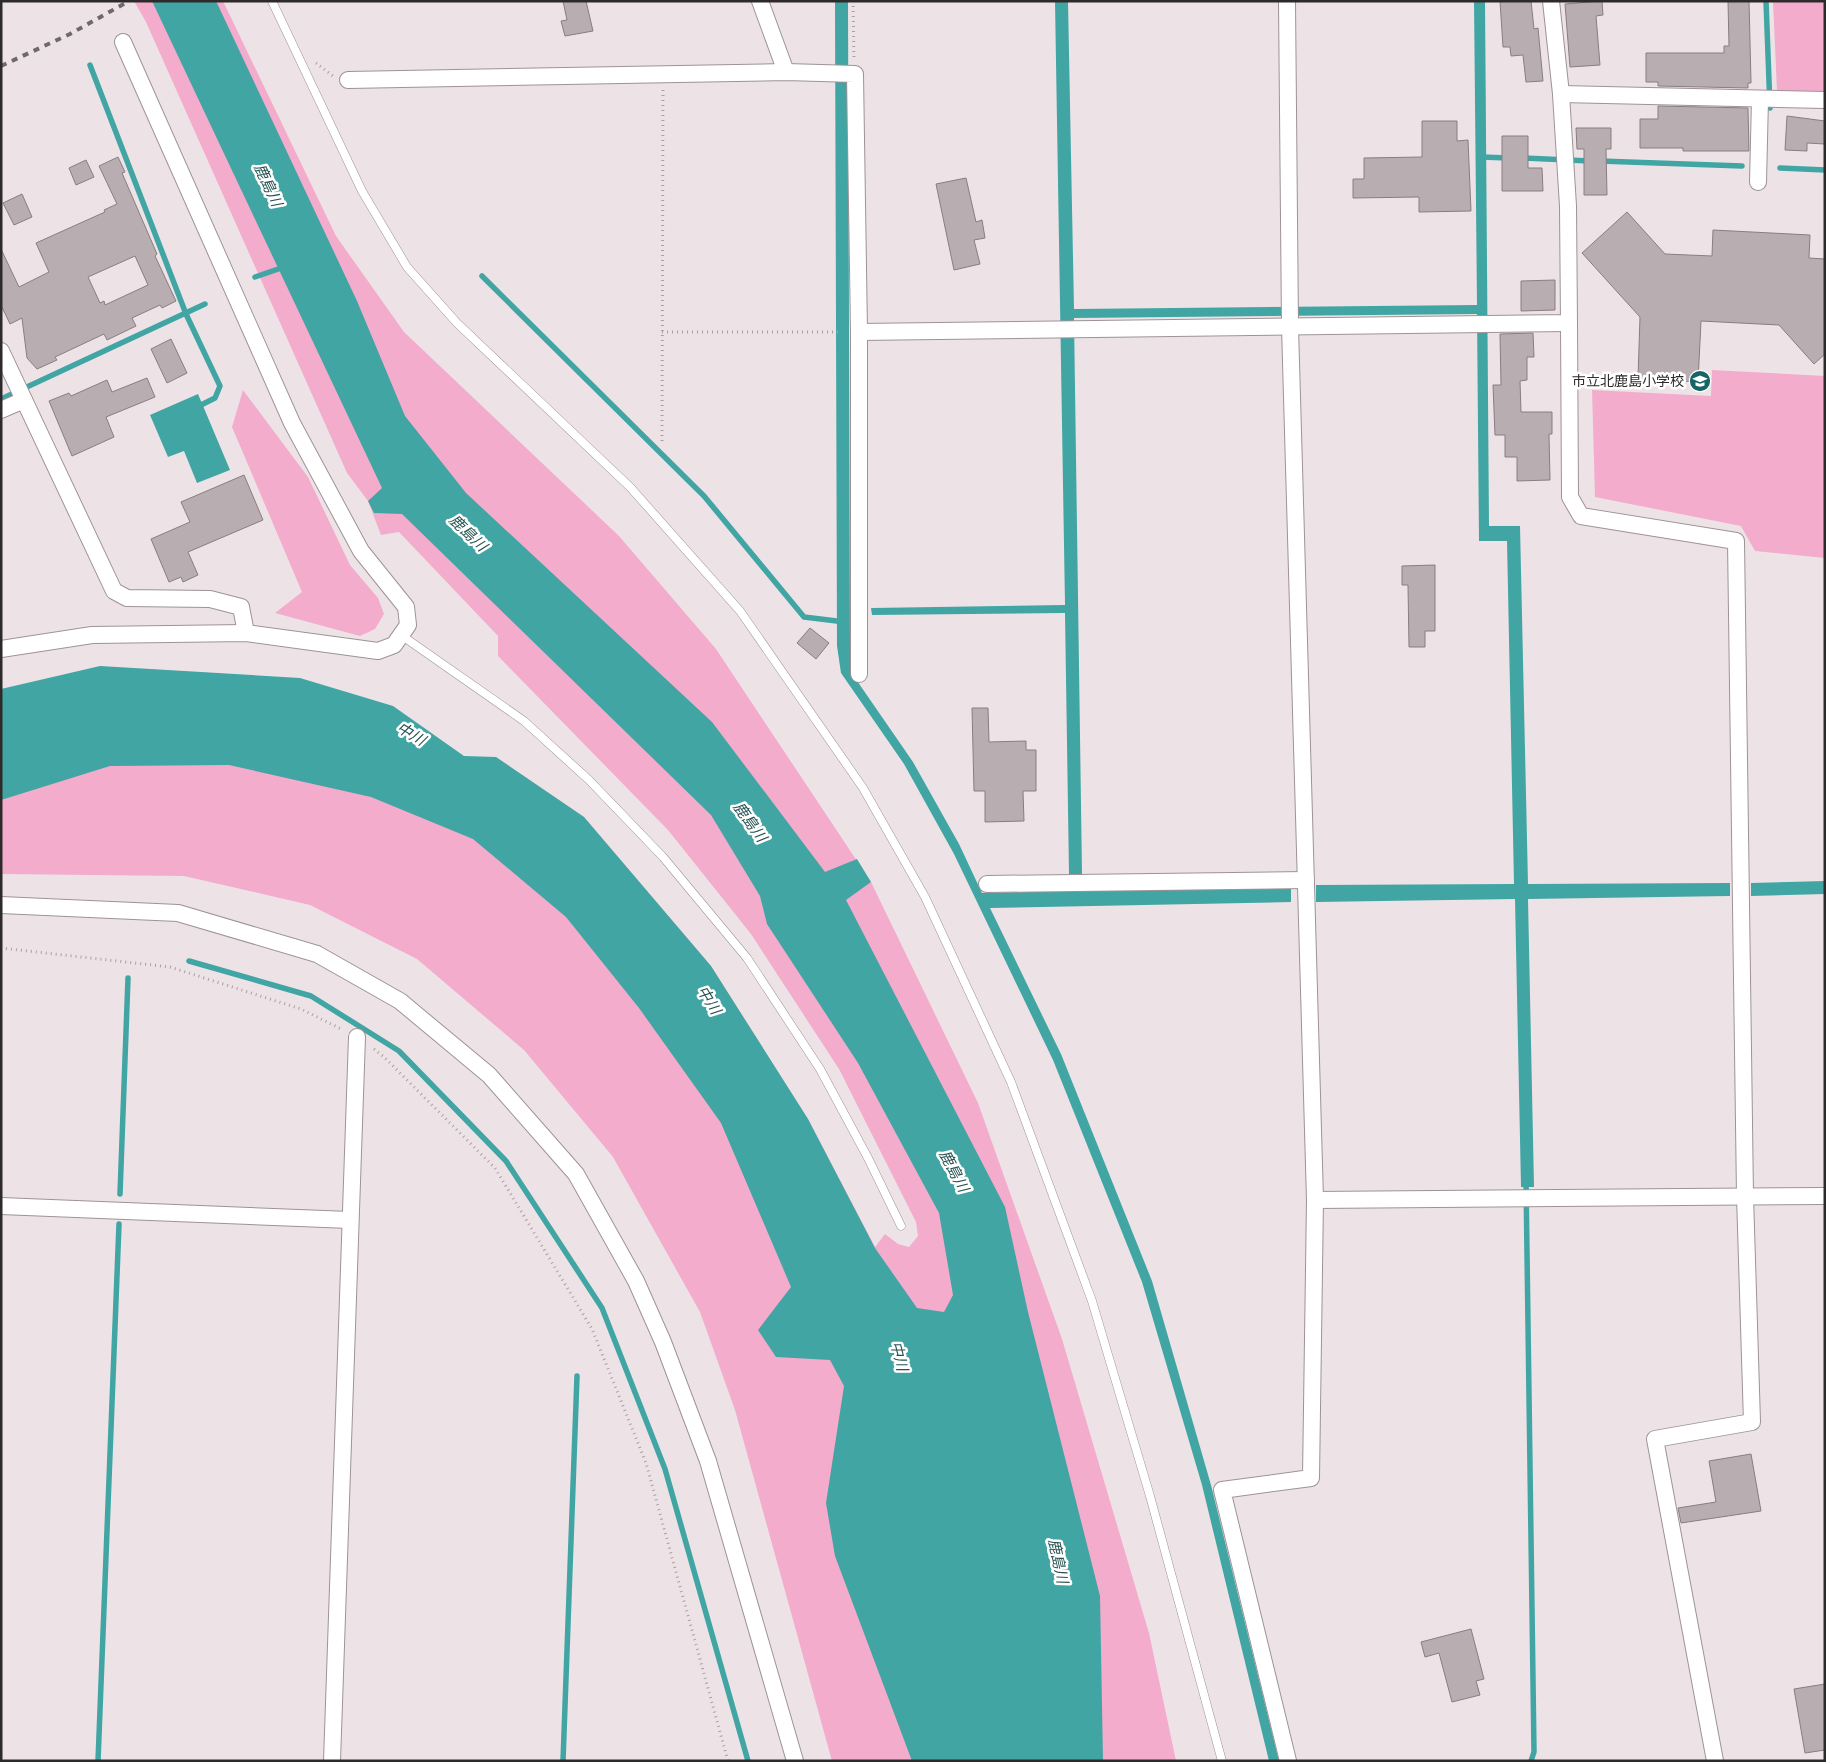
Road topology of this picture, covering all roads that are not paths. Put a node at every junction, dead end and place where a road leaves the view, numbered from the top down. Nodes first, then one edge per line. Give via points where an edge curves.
1 (272, 1) edge
2 (760, 1) edge
3 (1287, 1) edge
4 (1551, 1) edge
5 (123, 42) dead end
6 (786, 72) junction
7 (348, 80) dead end
8 (1561, 94) junction
9 (1768, 99) junction
10 (1825, 100) edge
11 (1758, 182) dead end
12 (1569, 323) junction
13 (1290, 327) junction
14 (859, 332) junction
15 (1, 351) edge
16 (24, 400) junction
17 (1, 410) edge
18 (246, 633) junction
19 (401, 635) junction
20 (1, 650) edge
21 (860, 674) dead end
22 (1306, 880) junction
23 (987, 884) dead end
24 (1, 905) edge
25 (357, 1037) road end
26 (1745, 1196) junction
27 (1825, 1196) edge
28 (1315, 1200) junction
29 (1, 1206) edge
30 (350, 1220) junction
31 (901, 1226) dead end
32 (332, 1761) edge
33 (795, 1761) edge
34 (1222, 1761) edge
35 (1288, 1761) edge
36 (1715, 1761) edge

1 - 34 lane via 362,191 407,267 457,323 630,487 740,611 863,788 925,898 1011,1082 1092,1300 1150,1496
2 - 6 street
3 - 13 street
4 - 8 street
5 - 19 street via 292,423 360,552 406,607 408,625
6 - 7 street
6 - 14 street via 855,74
8 - 9 street
8 - 12 street
9 - 10 street
9 - 11 street
12 - 13 street
12 - 26 street via 1570,497 1581,516 1736,541
13 - 14 street
13 - 22 street
14 - 21 street
15 - 16 street
16 - 17 street
16 - 18 street via 114,591 127,598 210,599 241,607
18 - 19 street via 378,651 394,645
18 - 20 street via 92,635
19 - 31 lane via 524,722 589,780 663,857 747,958 820,1068
22 - 23 street
22 - 28 street
24 - 33 street via 178,913 317,954 400,1000 489,1075 576,1174 636,1280 664,1342 708,1462
25 - 30 street
26 - 27 street
26 - 28 street
26 - 36 street via 1752,1422 1655,1439
28 - 35 street via 1310,1478 1222,1490
29 - 30 street
30 - 32 street

